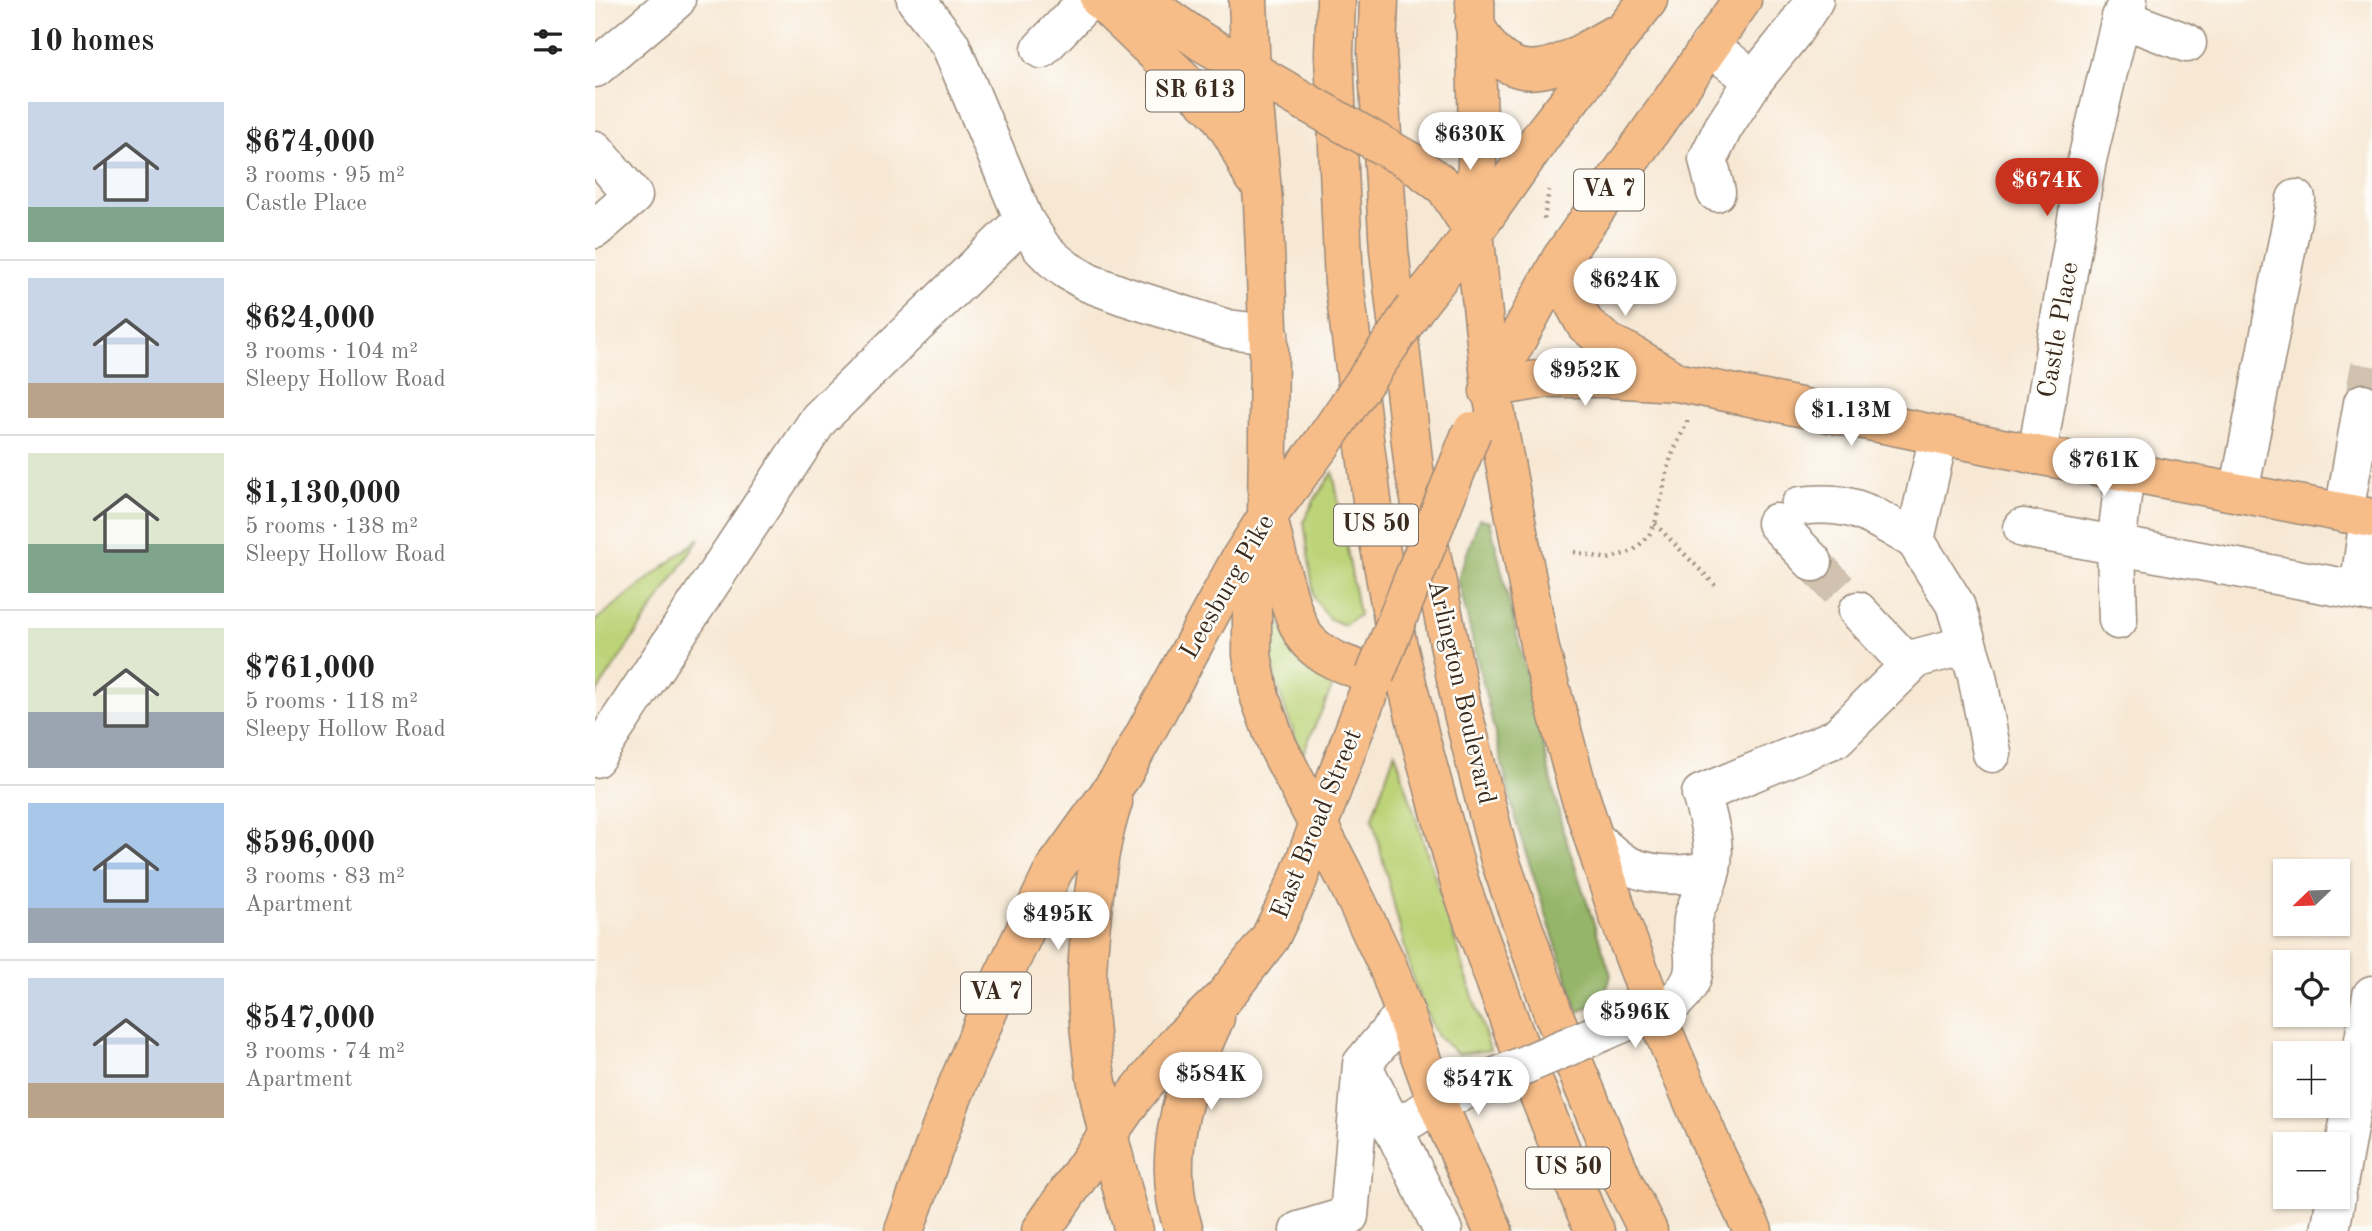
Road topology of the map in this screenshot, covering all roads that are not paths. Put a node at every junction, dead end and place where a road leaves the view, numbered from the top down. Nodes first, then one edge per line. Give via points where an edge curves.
1 (676, 0) edge
2 (915, 0) edge
3 (1088, 0) edge
4 (1100, 0) edge
5 (1142, 0) edge
6 (1248, 0) edge
7 (1336, 0) edge
8 (1379, 0) edge
9 (1742, 0) edge
10 (1814, 0) edge
11 (2121, 6) edge
12 (1475, 12) edge
13 (1637, 14) edge
14 (2187, 43) dead end
15 (1709, 46) junction
16 (1041, 50) dead end
17 (595, 68) edge
18 (1251, 72) junction
19 (1754, 80) junction
20 (595, 150) edge
21 (1716, 192) dead end
22 (2296, 199) dead end
23 (1263, 202) junction
24 (1024, 220) junction
25 (595, 229) edge
26 (1474, 232) junction
27 (1552, 243) junction
28 (1269, 334) junction
29 (1676, 382) junction
30 (1491, 388) junction
31 (2363, 403) tunnel mouth
32 (1939, 435) junction
33 (2037, 455) junction
34 (2125, 472) junction
35 (2239, 493) junction
36 (2362, 516) edge
37 (1268, 517) junction
38 (2024, 528) dead end
39 (1915, 540) junction
40 (2116, 545) junction
41 (1813, 562) tunnel mouth
42 (2365, 592) edge
43 (1858, 611) tunnel mouth
44 (2118, 620) dead end
45 (1967, 645) junction
46 (1909, 665) junction
47 (1375, 676) junction
48 (1993, 752) dead end
49 (595, 758) edge
50 (1123, 774) junction
51 (1318, 825) junction
52 (1594, 839) junction
53 (1711, 870) junction
54 (2372, 995) edge
55 (1225, 996) junction
56 (1654, 1010) junction
57 (1405, 1013) junction
58 (1362, 1064) junction
59 (1437, 1102) junction
60 (1392, 1127) junction
61 (2347, 1132) edge
62 (1107, 1136) junction
63 (2334, 1209) edge
64 (905, 1231) edge
65 (1041, 1231) edge
66 (1134, 1231) edge
67 (1184, 1231) edge
68 (1299, 1231) edge
69 (1443, 1231) edge
70 (1493, 1231) edge
71 (1595, 1231) edge
72 (1648, 1231) edge
73 (1753, 1231) edge
74 (2330, 1231) edge

1 - 17 street
2 - 24 street via 950,44
3 - 16 street
4 - 23 main road, SR 613 via 1218,113 1241,150
5 - 18 main road, SR 613
6 - 18 main road
7 - 71 main road, Arlington Boulevard / US 50 via 1334,54 1344,283 1373,508 1397,642 1461,887 1523,1056
8 - 72 main road, Arlington Boulevard / US 50 via 1377,53 1388,250 1414,469 1463,713 1500,860 1549,1000
9 - 15 main road, VA 7
10 - 19 street
11 - 14 street
11 - 33 street, Castle Place via 2087,160
12 - 13 main road via 1492,52 1524,70 1541,71
12 - 26 main road via 1478,138
13 - 26 main road, Leesburg Pike / VA 7
15 - 19 street
15 - 27 main road, VA 7
18 - 23 main road
18 - 26 main road, SR 613, bridge via 1413,163 1444,187
19 - 21 street via 1708,159
20 - 25 street via 633,196
22 - 35 street
23 - 28 main road
24 - 28 street via 1053,259 1090,282 1228,329
24 - 49 street via 819,419
26 - 30 main road
26 - 37 main road, Leesburg Pike / VA 7, bridge
27 - 29 main road via 1567,291 1585,324 1608,343
27 - 30 main road, VA 7
28 - 37 main road
29 - 30 main road via 1548,378
29 - 32 main road
30 - 47 main road, VA 7, bridge
30 - 52 main road via 1540,649
31 - 36 street
32 - 33 main road
32 - 39 street
33 - 34 main road
34 - 35 main road
34 - 40 street
35 - 36 main road
36 - 42 street
37 - 47 main road via 1291,605 1307,641 1333,660
37 - 50 main road, Leesburg Pike / VA 7 via 1240,559
37 - 51 main road via 1252,587 1252,655 1278,747
38 - 40 street
39 - 41 street via 1857,508 1826,502 1788,514
39 - 45 street via 1955,604
40 - 42 street
40 - 44 street
43 - 46 street
45 - 46 street via 1917,658
45 - 48 street
46 - 53 street via 1836,738 1701,794 1714,838
47 - 51 main road, East Broad Street / VA 7
50 - 62 main road via 1095,876 1087,958 1091,1048
50 - 64 main road, Leesburg Pike / VA 7 via 1048,881 951,1101
51 - 55 main road, East Broad Street / VA 7 via 1271,938
51 - 57 main road via 1345,875
52 - 53 street via 1627,866 1669,875
52 - 56 main road
53 - 56 street via 1694,911 1695,976 1686,992
54 - 61 street
55 - 62 main road, East Broad Street / VA 7 via 1179,1041
55 - 67 main road via 1198,1053 1179,1112 1173,1178
56 - 59 street, bridge
56 - 73 main road
57 - 58 street
57 - 59 main road
58 - 60 street
58 - 68 street via 1349,1216
59 - 60 street
59 - 70 main road
60 - 69 street
62 - 65 main road, East Broad Street / VA 7
62 - 66 main road
63 - 74 street

